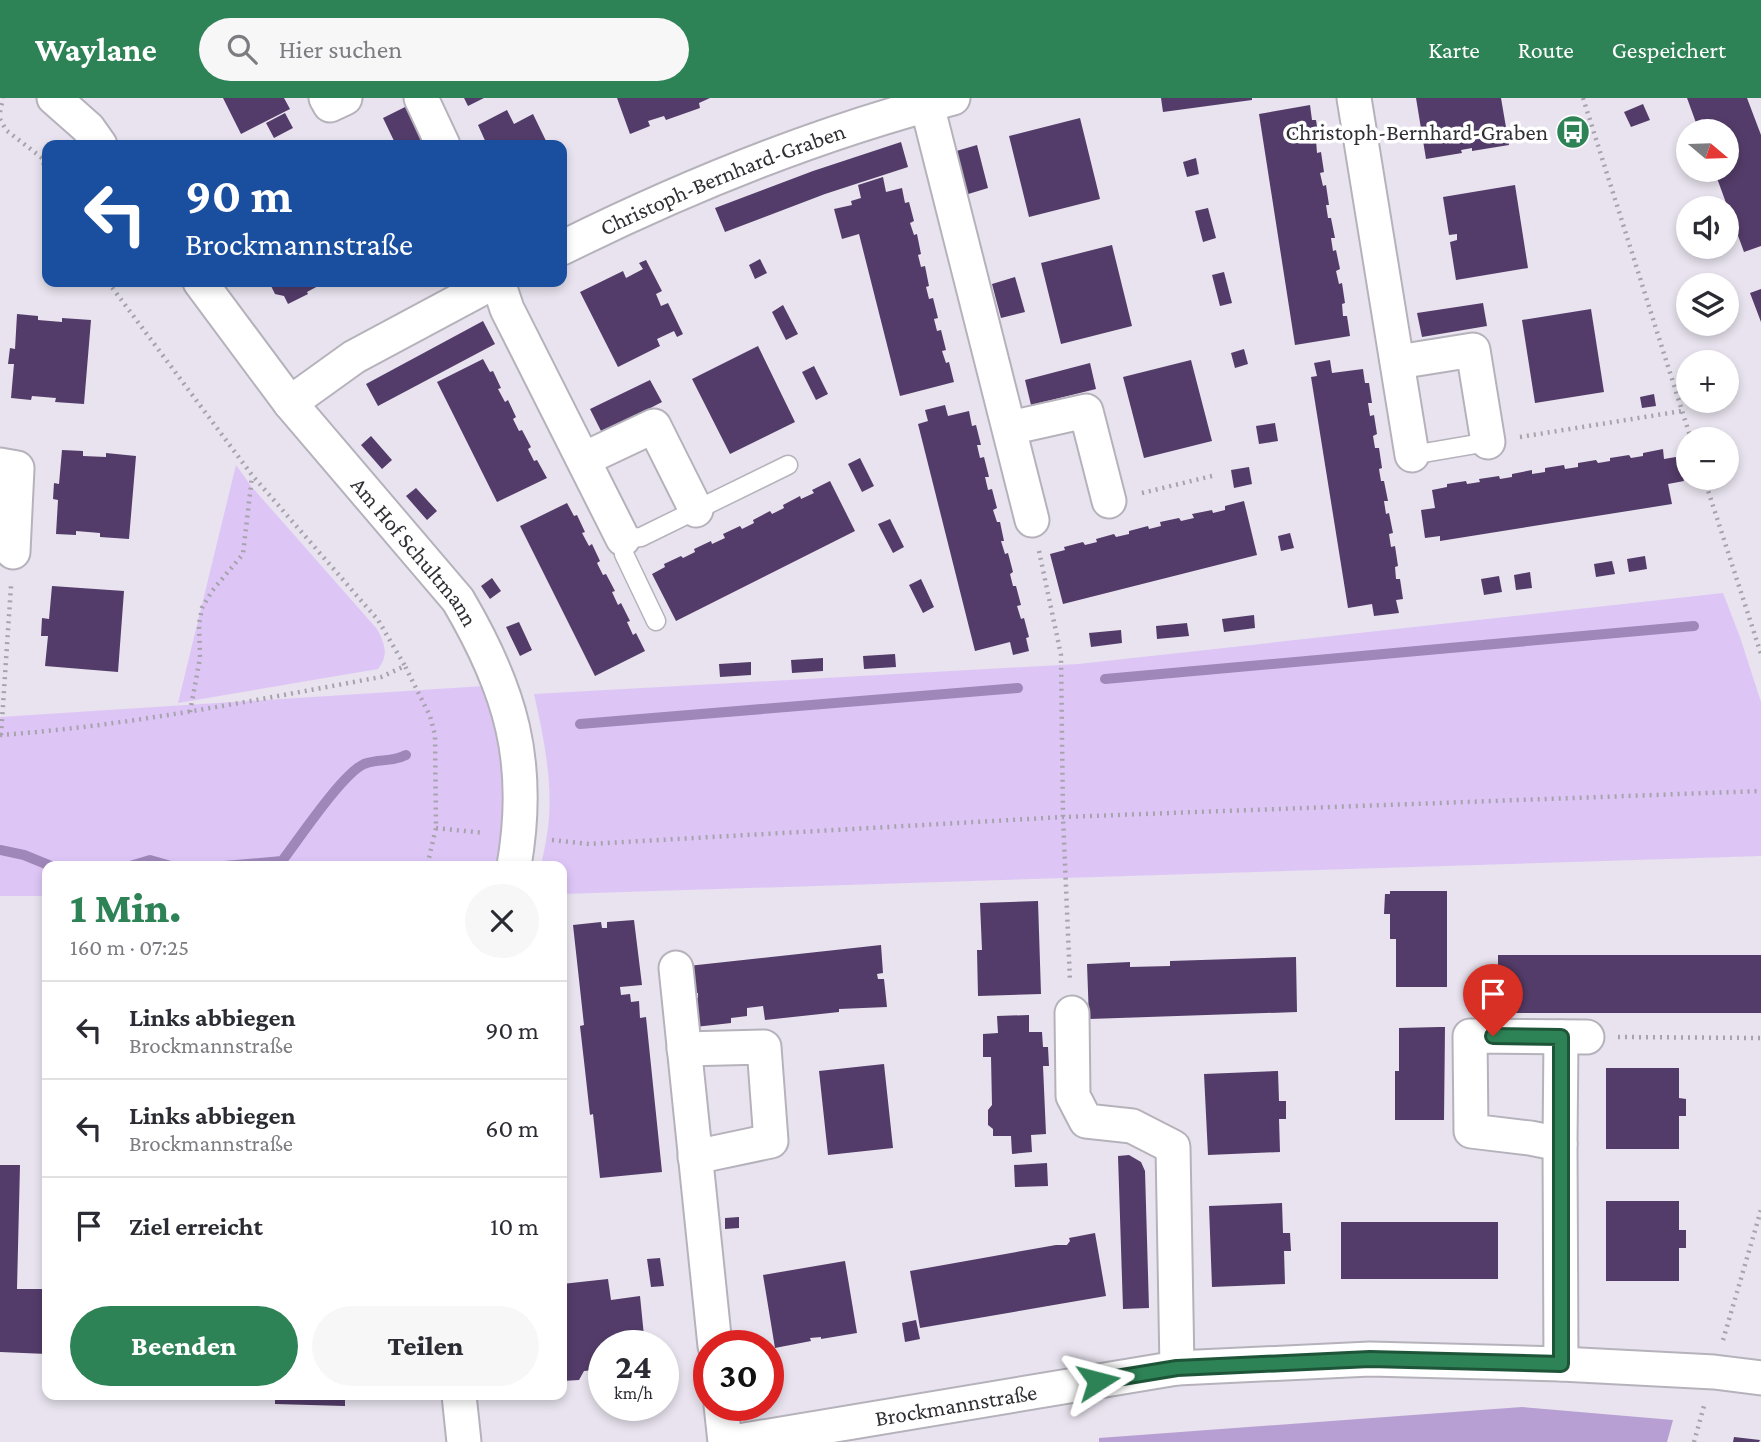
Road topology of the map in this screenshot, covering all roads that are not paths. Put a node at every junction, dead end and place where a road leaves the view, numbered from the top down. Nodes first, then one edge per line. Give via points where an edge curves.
1 (54, 98) edge
2 (326, 98) edge
3 (345, 98) edge
4 (421, 98) edge
5 (1354, 98) edge
6 (940, 101) edge
7 (885, 107) edge
8 (96, 140) edge
9 (441, 140) edge
10 (567, 246) edge
11 (204, 287) edge
12 (487, 287) edge
13 (498, 287) edge
14 (1398, 362) junction
15 (290, 403) junction
16 (1010, 428) junction
17 (1488, 442) joint
18 (1412, 455) joint
19 (584, 459) junction
20 (0, 465) edge
21 (788, 465) dead end
22 (1109, 501) dead end
23 (696, 510) junction
24 (1032, 520) road end
25 (623, 539) junction
26 (13, 552) road end
27 (656, 621) dead end
28 (516, 852) edge
29 (676, 968) dead end
30 (1072, 1013) road end
31 (684, 1049) junction
32 (1560, 1144) junction
33 (695, 1157) junction
34 (713, 1330) edge
35 (1561, 1364) junction
36 (1177, 1368) junction
37 (1761, 1378) edge
38 (460, 1400) edge
39 (723, 1421) edge
40 (464, 1442) edge
41 (725, 1442) edge
42 (733, 1442) edge

1 - 8 street
2 - 3 street via 330,105
4 - 9 street
5 - 14 street
6 - 7 street, Christoph-Bernhard-Graben
6 - 16 street, Christoph-Bernhard-Graben
7 - 10 street, Christoph-Bernhard-Graben via 647,206
11 - 15 street, Am Hof Schultmann
12 - 15 street via 354,357
13 - 19 street
14 - 17 street via 1474,350
14 - 18 street
15 - 28 street, Am Hof Schultmann via 458,600 475,630 512,719 521,777
16 - 22 street via 1086,411
16 - 24 street, Christoph-Bernhard-Graben
17 - 18 lane
19 - 23 street via 654,426
19 - 25 street
20 - 26 street via 17,468
21 - 23 lane
23 - 25 lane via 641,537
25 - 27 lane via 624,554
29 - 31 street
30 - 36 street via 1073,1096 1086,1121 1132,1126 1173,1147
31 - 33 street
31 - 33 street via 764,1047 771,1141
32 - 32 street via 1471,1131 1471,1036 1574,1037
32 - 35 street
33 - 34 street
35 - 36 street, Brockmannstraße via 1370,1359
35 - 37 street, Brockmannstraße
36 - 42 street, Brockmannstraße
38 - 40 street
39 - 41 street

